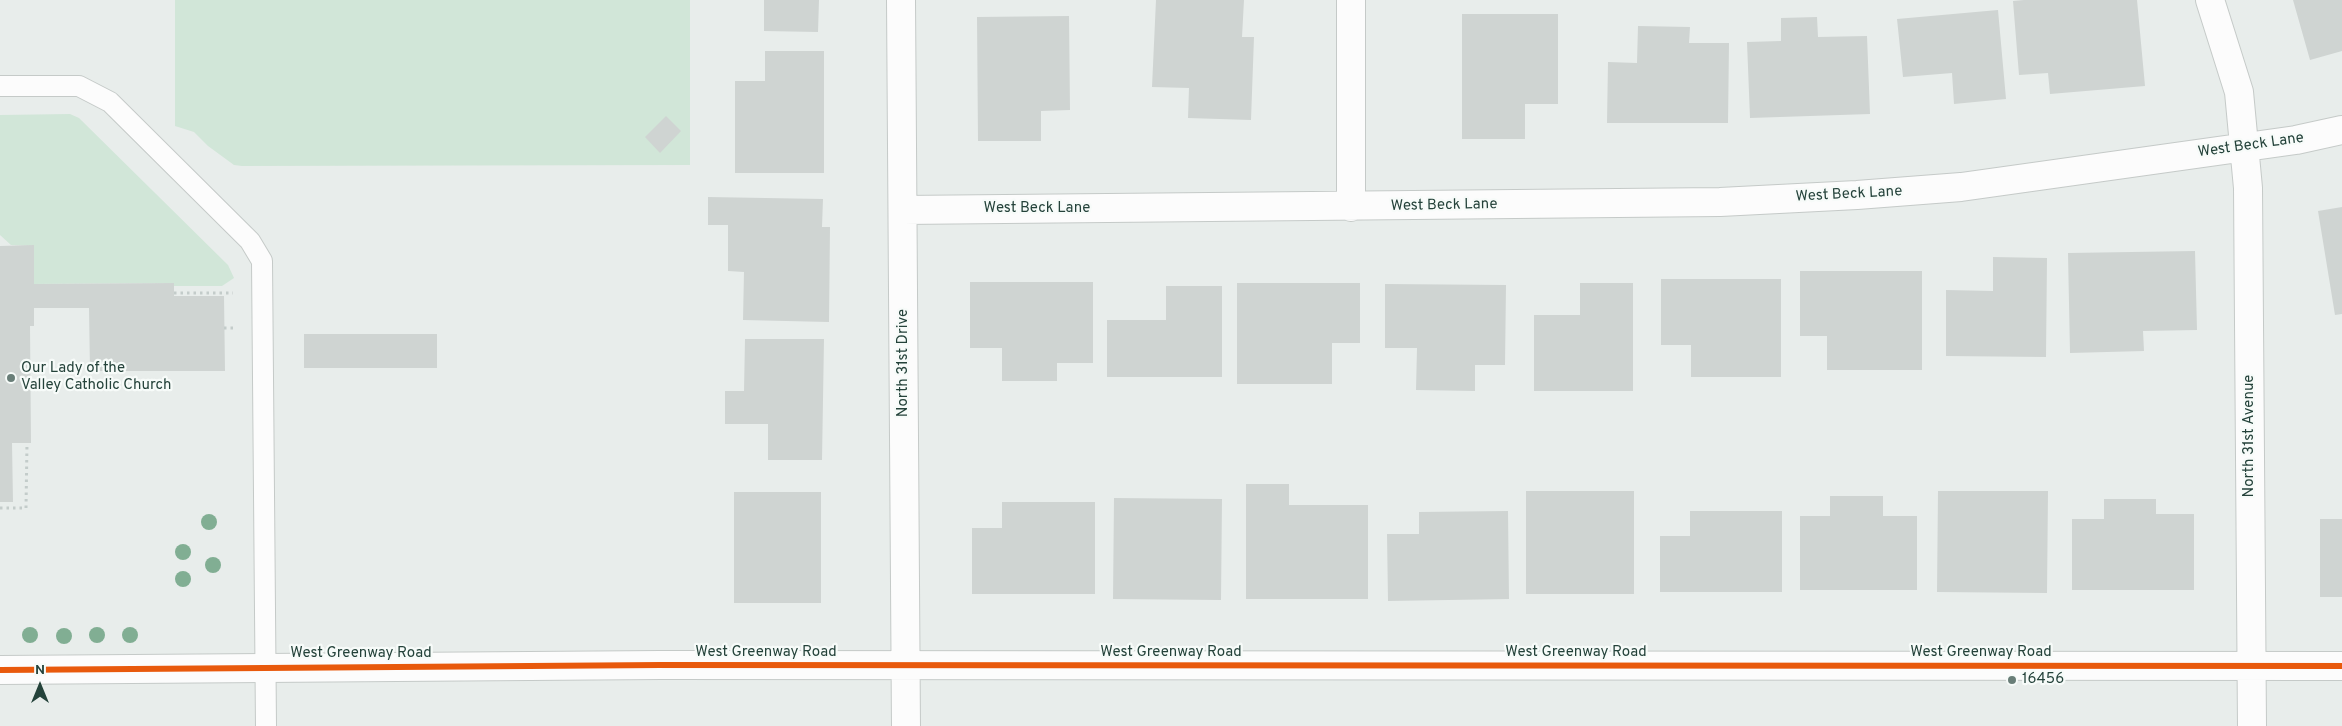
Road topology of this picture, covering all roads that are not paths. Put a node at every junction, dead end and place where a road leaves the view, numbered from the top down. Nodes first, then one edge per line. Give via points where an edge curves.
1 (901, 0) edge
2 (1351, 0) edge
3 (2210, 0) edge
4 (0, 86) edge
5 (2342, 130) edge
6 (2244, 147) junction
7 (1351, 207) junction
8 (903, 210) junction
9 (905, 666) junction
10 (2250, 666) junction
11 (2342, 666) edge
12 (265, 667) junction
13 (0, 670) edge
14 (266, 726) edge
15 (906, 726) edge
16 (2252, 726) edge

1 - 8 street, North 31st Drive
2 - 7 street
3 - 6 street, North 31st Avenue via 2239,92
4 - 12 lane via 79,86 110,102 250,241 262,261
5 - 6 street, West Beck Lane
6 - 7 street, West Beck Lane via 1961,187 1857,195 1720,202
6 - 10 street, North 31st Avenue via 2249,257
7 - 8 street, West Beck Lane
8 - 9 street, North 31st Drive
9 - 10 street, West Greenway Road
9 - 12 street, West Greenway Road
9 - 15 street, North 31st Drive
10 - 11 street, West Greenway Road
10 - 16 street, North 31st Avenue
12 - 13 street, West Greenway Road
12 - 14 lane

